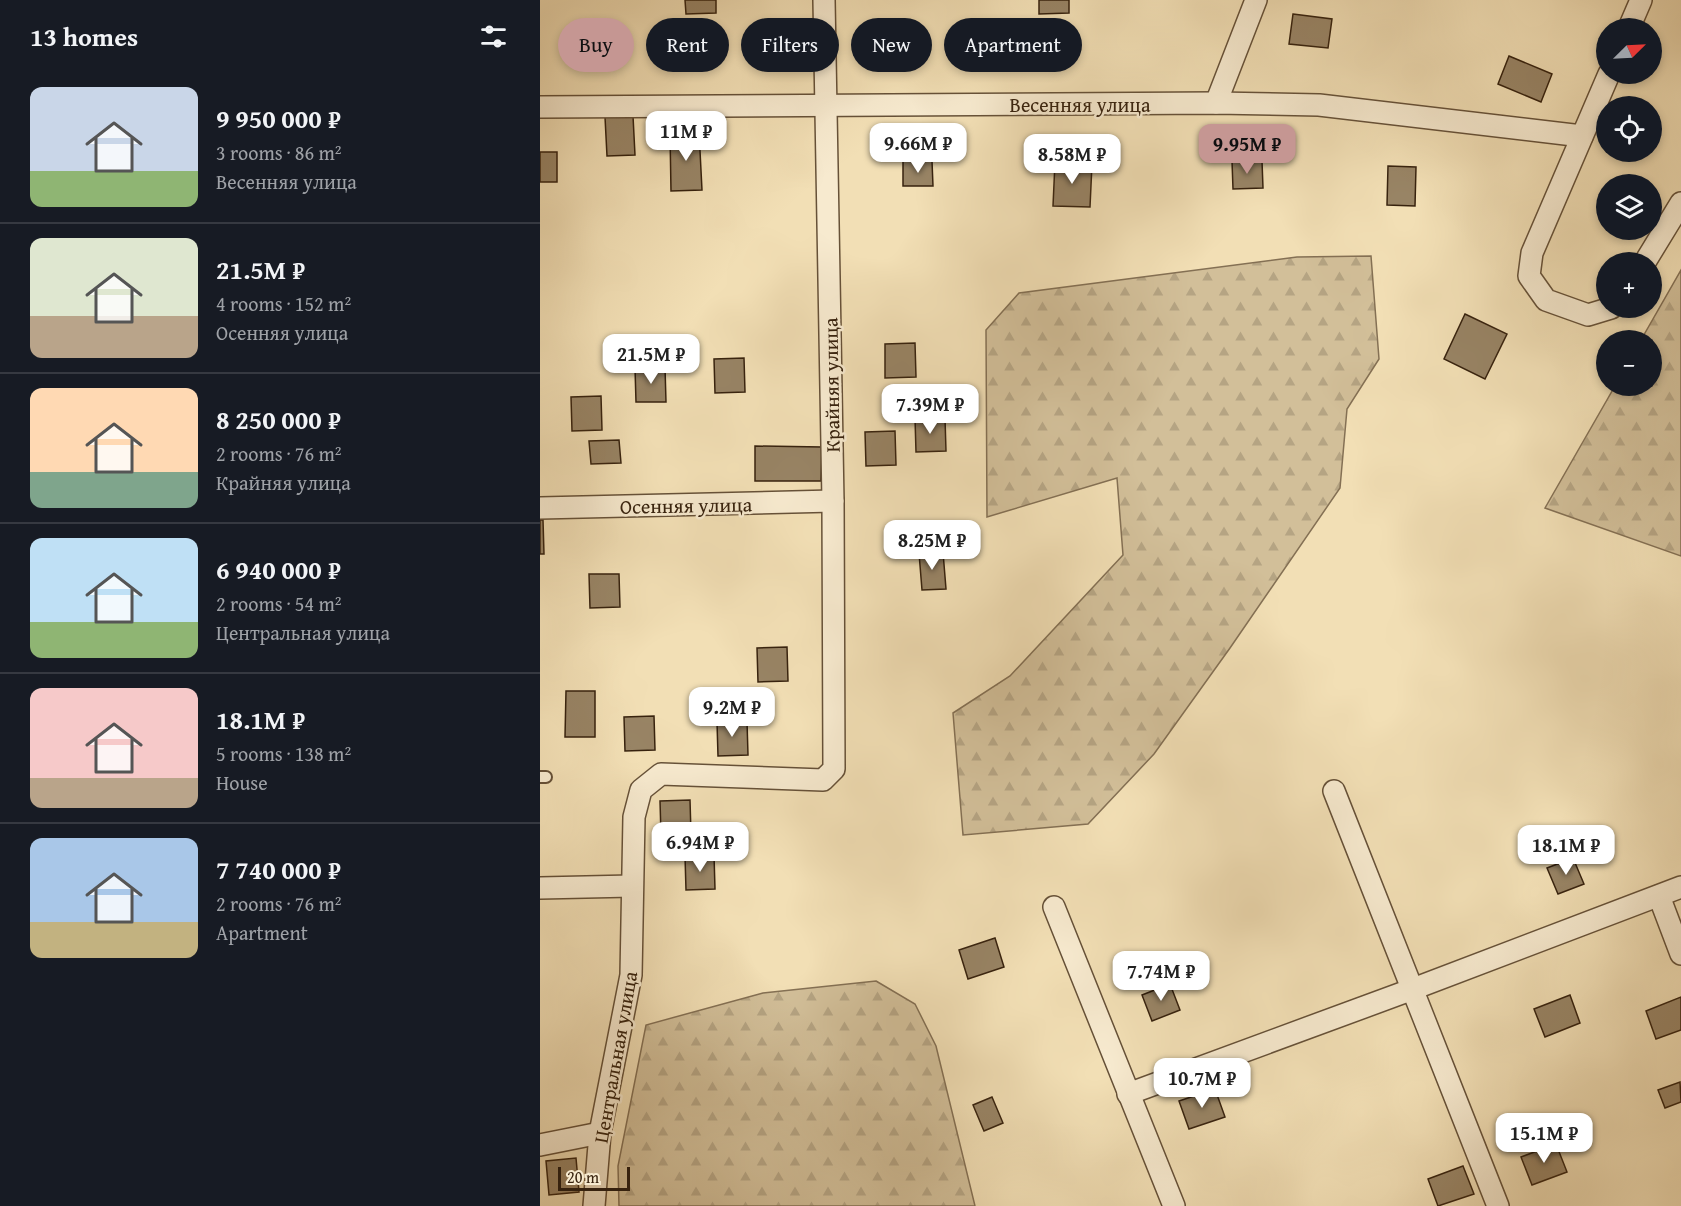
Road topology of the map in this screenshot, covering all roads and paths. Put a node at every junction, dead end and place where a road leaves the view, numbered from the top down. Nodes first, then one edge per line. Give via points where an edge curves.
1 (824, 0) edge
2 (1256, 0) edge
3 (1641, 0) edge
4 (1633, 18) edge
5 (1605, 84) edge
6 (1216, 103) junction
7 (825, 105) junction
8 (540, 107) edge
9 (1582, 136) junction
10 (1681, 203) edge
11 (1651, 252) edge
12 (1596, 313) edge
13 (833, 501) junction
14 (540, 508) edge
15 (661, 774) joint
16 (1334, 791) dead end
17 (632, 886) junction
18 (1681, 887) edge
19 (540, 888) edge
20 (1659, 896) junction
21 (1054, 907) dead end
22 (1681, 954) edge
23 (1413, 989) junction
24 (1128, 1094) junction
25 (600, 1133) junction
26 (540, 1145) edge
27 (594, 1206) edge
28 (1174, 1206) edge
29 (1498, 1206) edge

1 - 7 street, Крайняя улица
2 - 6 street
3 - 4 street
5 - 9 street
6 - 7 street, Весенняя улица
6 - 9 street, Весенняя улица via 1319,105
7 - 8 street, Весенняя улица
7 - 13 street, Крайняя улица
9 - 12 street via 1532,253 1529,276 1546,300 1588,315
10 - 11 street
13 - 14 street, Осенняя улица
13 - 15 street, Крайняя улица via 834,769 823,780
15 - 17 street, Центральная улица via 640,790 634,817
16 - 23 street
17 - 19 street
17 - 25 street, Центральная улица via 631,975
18 - 20 street
20 - 22 street
20 - 23 street
21 - 24 street
23 - 24 street
23 - 29 street
24 - 28 street
25 - 26 street
25 - 27 street, Центральная улица

